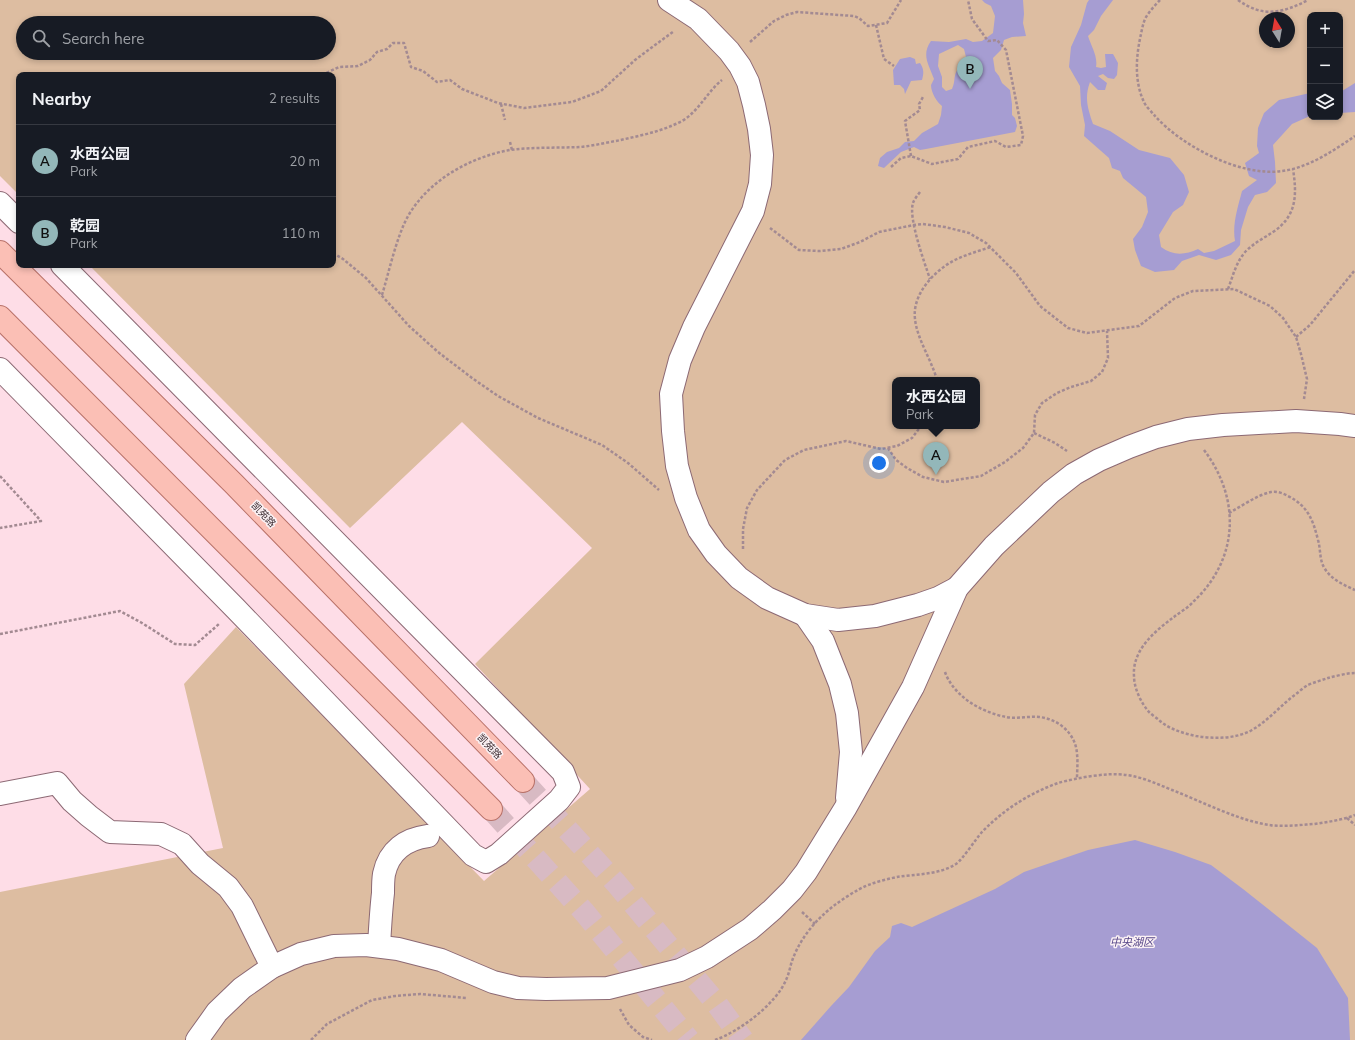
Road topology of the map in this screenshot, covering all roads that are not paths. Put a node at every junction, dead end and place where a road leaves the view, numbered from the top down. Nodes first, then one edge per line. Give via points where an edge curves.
1 (669, 0) edge
2 (0, 203) edge
3 (16, 219) edge
4 (0, 252) edge
5 (16, 268) edge
6 (16, 268) edge
7 (65, 268) edge
8 (0, 317) edge
9 (0, 369) edge
10 (1355, 426) edge
11 (957, 588) junction
12 (805, 615) junction
13 (523, 781) tunnel mouth
14 (0, 794) edge
15 (846, 807) junction
16 (491, 809) tunnel mouth
17 (428, 836) dead end
18 (379, 946) junction
19 (272, 967) junction
20 (197, 1040) edge

1 - 12 lane via 698,19 736,61 748,82 759,128 762,155 760,184 753,211 680,360 671,394 677,466 699,530 716,554 739,578 767,598
2 - 3 lane
4 - 6 main road, 凯苑路
5 - 13 main road, 凯苑路 via 234,484
7 - 9 lane via 564,772 569,787 559,800 499,854 486,862 473,855
8 - 16 main road
10 - 11 lane via 1296,421 1223,425 1188,429 1129,447 1074,474 1051,492 994,546
11 - 12 lane via 918,605 875,616 838,620
11 - 15 lane via 913,687
12 - 15 lane via 823,641 840,684 847,713 851,752
14 - 19 lane via 57,783 72,801 110,832 161,834 182,844 200,864 228,887 242,906
15 - 18 lane via 806,872 772,910 750,929 707,957 680,970 608,988 518,988 493,982 441,960
17 - 18 lane via 415,838 395,851 388,861 384,874
18 - 19 lane via 334,946 301,954
19 - 20 lane via 242,988 217,1012

